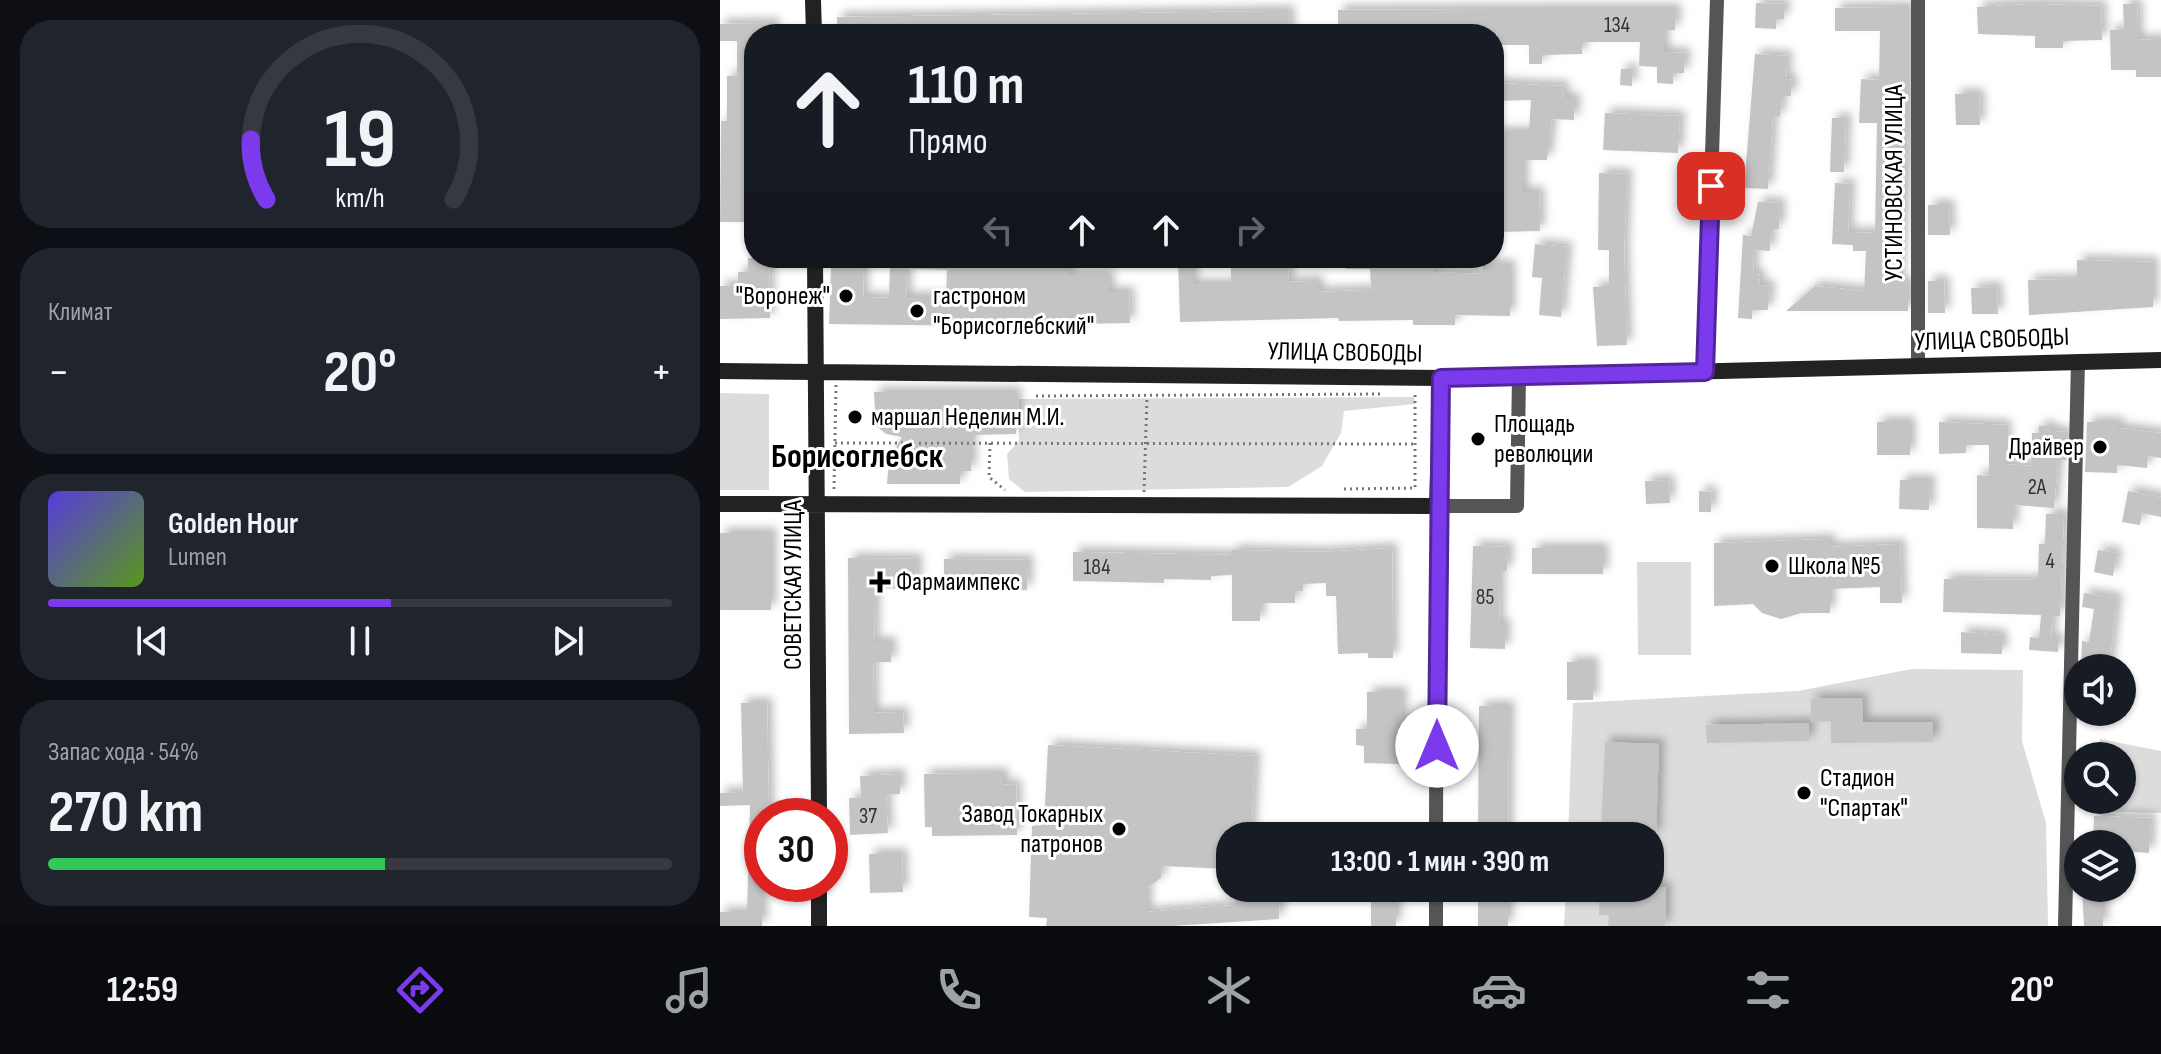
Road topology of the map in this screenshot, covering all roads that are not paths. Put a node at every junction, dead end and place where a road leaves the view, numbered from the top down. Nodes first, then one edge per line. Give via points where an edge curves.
1 (813, 0) edge
2 (1717, 0) edge
3 (1918, 0) edge
4 (814, 24) edge
5 (815, 268) edge
6 (2161, 360) edge
7 (2078, 361) junction
8 (1918, 366) junction
9 (720, 371) edge
10 (816, 372) junction
11 (1705, 372) junction
12 (1519, 376) junction
13 (1441, 378) junction
14 (720, 504) edge
15 (817, 505) junction
16 (1437, 506) junction
17 (819, 798) edge
18 (1436, 822) edge
19 (819, 902) edge
20 (1436, 902) edge
21 (819, 926) edge
22 (1436, 926) edge
23 (2065, 926) edge

1 - 4 main road
2 - 11 street
3 - 8 street, УСТИНОВСКАЯ УЛИЦА
5 - 10 main road, СОВЕТСКАЯ УЛИЦА
6 - 7 main road, УЛИЦА СВОБОДЫ
7 - 8 main road, УЛИЦА СВОБОДЫ
7 - 23 street
8 - 11 main road, УЛИЦА СВОБОДЫ
9 - 10 main road, УЛИЦА СВОБОДЫ
10 - 13 main road, УЛИЦА СВОБОДЫ
10 - 15 main road, СОВЕТСКАЯ УЛИЦА
11 - 12 main road, УЛИЦА СВОБОДЫ
12 - 13 main road, УЛИЦА СВОБОДЫ
12 - 16 street via 1517,506
13 - 16 main road
14 - 15 main road
15 - 16 main road
15 - 17 main road, СОВЕТСКАЯ УЛИЦА
16 - 18 street
19 - 21 main road
20 - 22 street

